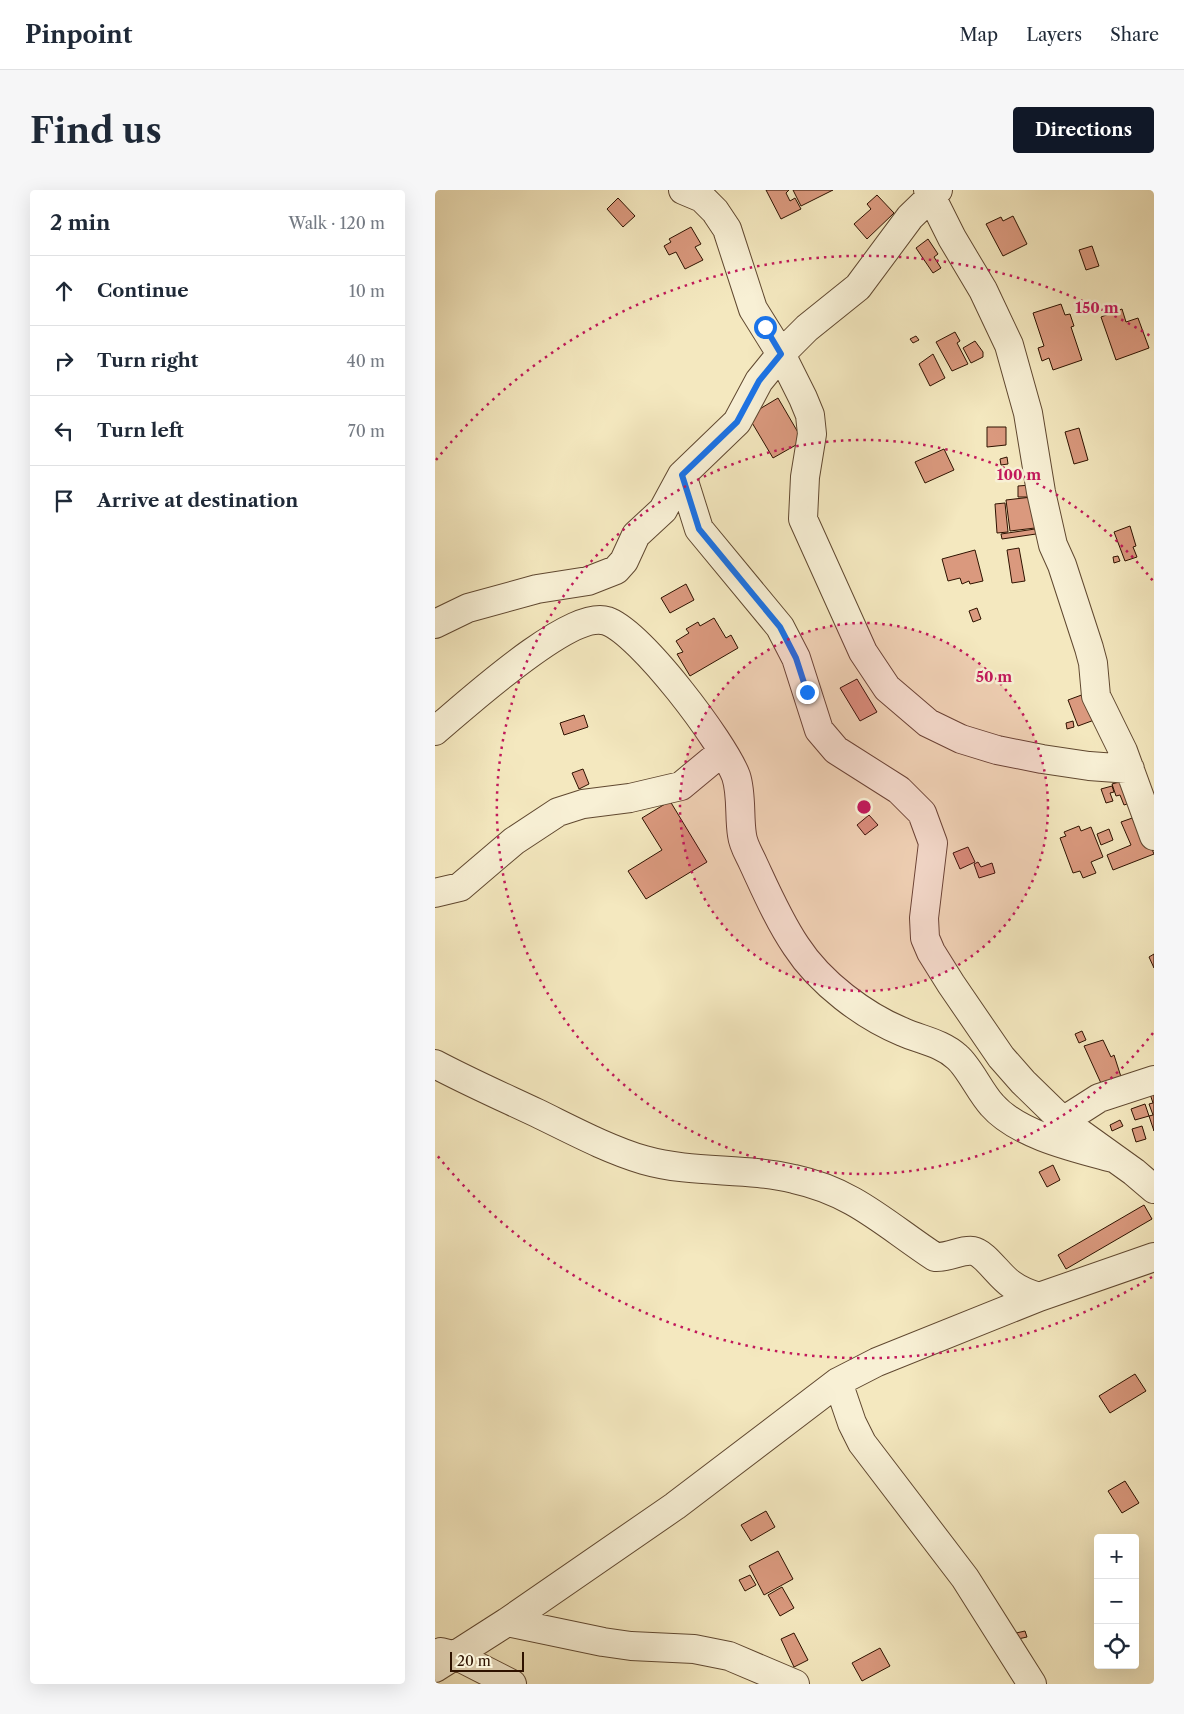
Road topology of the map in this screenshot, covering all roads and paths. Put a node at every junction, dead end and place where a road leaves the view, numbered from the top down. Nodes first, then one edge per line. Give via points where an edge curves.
1 (683, 190) edge
2 (932, 192) edge
3 (781, 354) junction
4 (682, 475) junction
5 (435, 624) edge
6 (435, 730) edge
7 (722, 752) junction
8 (1130, 768) junction
9 (1154, 836) edge
10 (435, 893) edge
11 (435, 1064) edge
12 (1154, 1080) edge
13 (1063, 1121) junction
14 (1113, 1158) junction
15 (1154, 1189) edge
16 (1154, 1257) edge
17 (1039, 1297) junction
18 (838, 1382) junction
19 (507, 1622) junction
20 (442, 1658) edge
21 (512, 1684) edge
22 (795, 1684) edge
23 (1032, 1684) edge

1 - 3 street via 702,198 727,229 753,308
2 - 3 street via 858,287 807,328
2 - 8 street via 1009,345 1028,413 1053,545 1089,648 1096,696
3 - 4 street via 759,381 737,422
3 - 8 street via 809,415 812,434 803,519 863,652 887,688 928,723 961,739 1042,759
4 - 5 street via 663,510 636,535 616,570 587,581 537,589 469,608
4 - 13 street via 699,529 780,627 796,658 819,730 836,750 899,790 922,813 933,843 924,918 925,938 931,952 1001,1057
6 - 7 street via 537,648 584,621 606,621 623,630 655,662
7 - 10 street via 681,786 630,798 583,804 558,812 519,837 459,887
7 - 14 street via 736,778 742,838 767,894 797,948 832,986 866,1014 939,1045 958,1058 993,1107 1011,1121 1066,1144
8 - 9 street
11 - 17 street via 606,1146 646,1160 715,1170 748,1171 826,1188 863,1207 935,1257 971,1250 978,1252 1010,1283
12 - 13 street via 1099,1098
13 - 14 street
14 - 15 street
16 - 17 street
17 - 18 street via 877,1362
18 - 19 street via 675,1506
18 - 23 street via 862,1443 965,1578
19 - 20 street
19 - 22 street via 603,1642 712,1652
20 - 21 street

